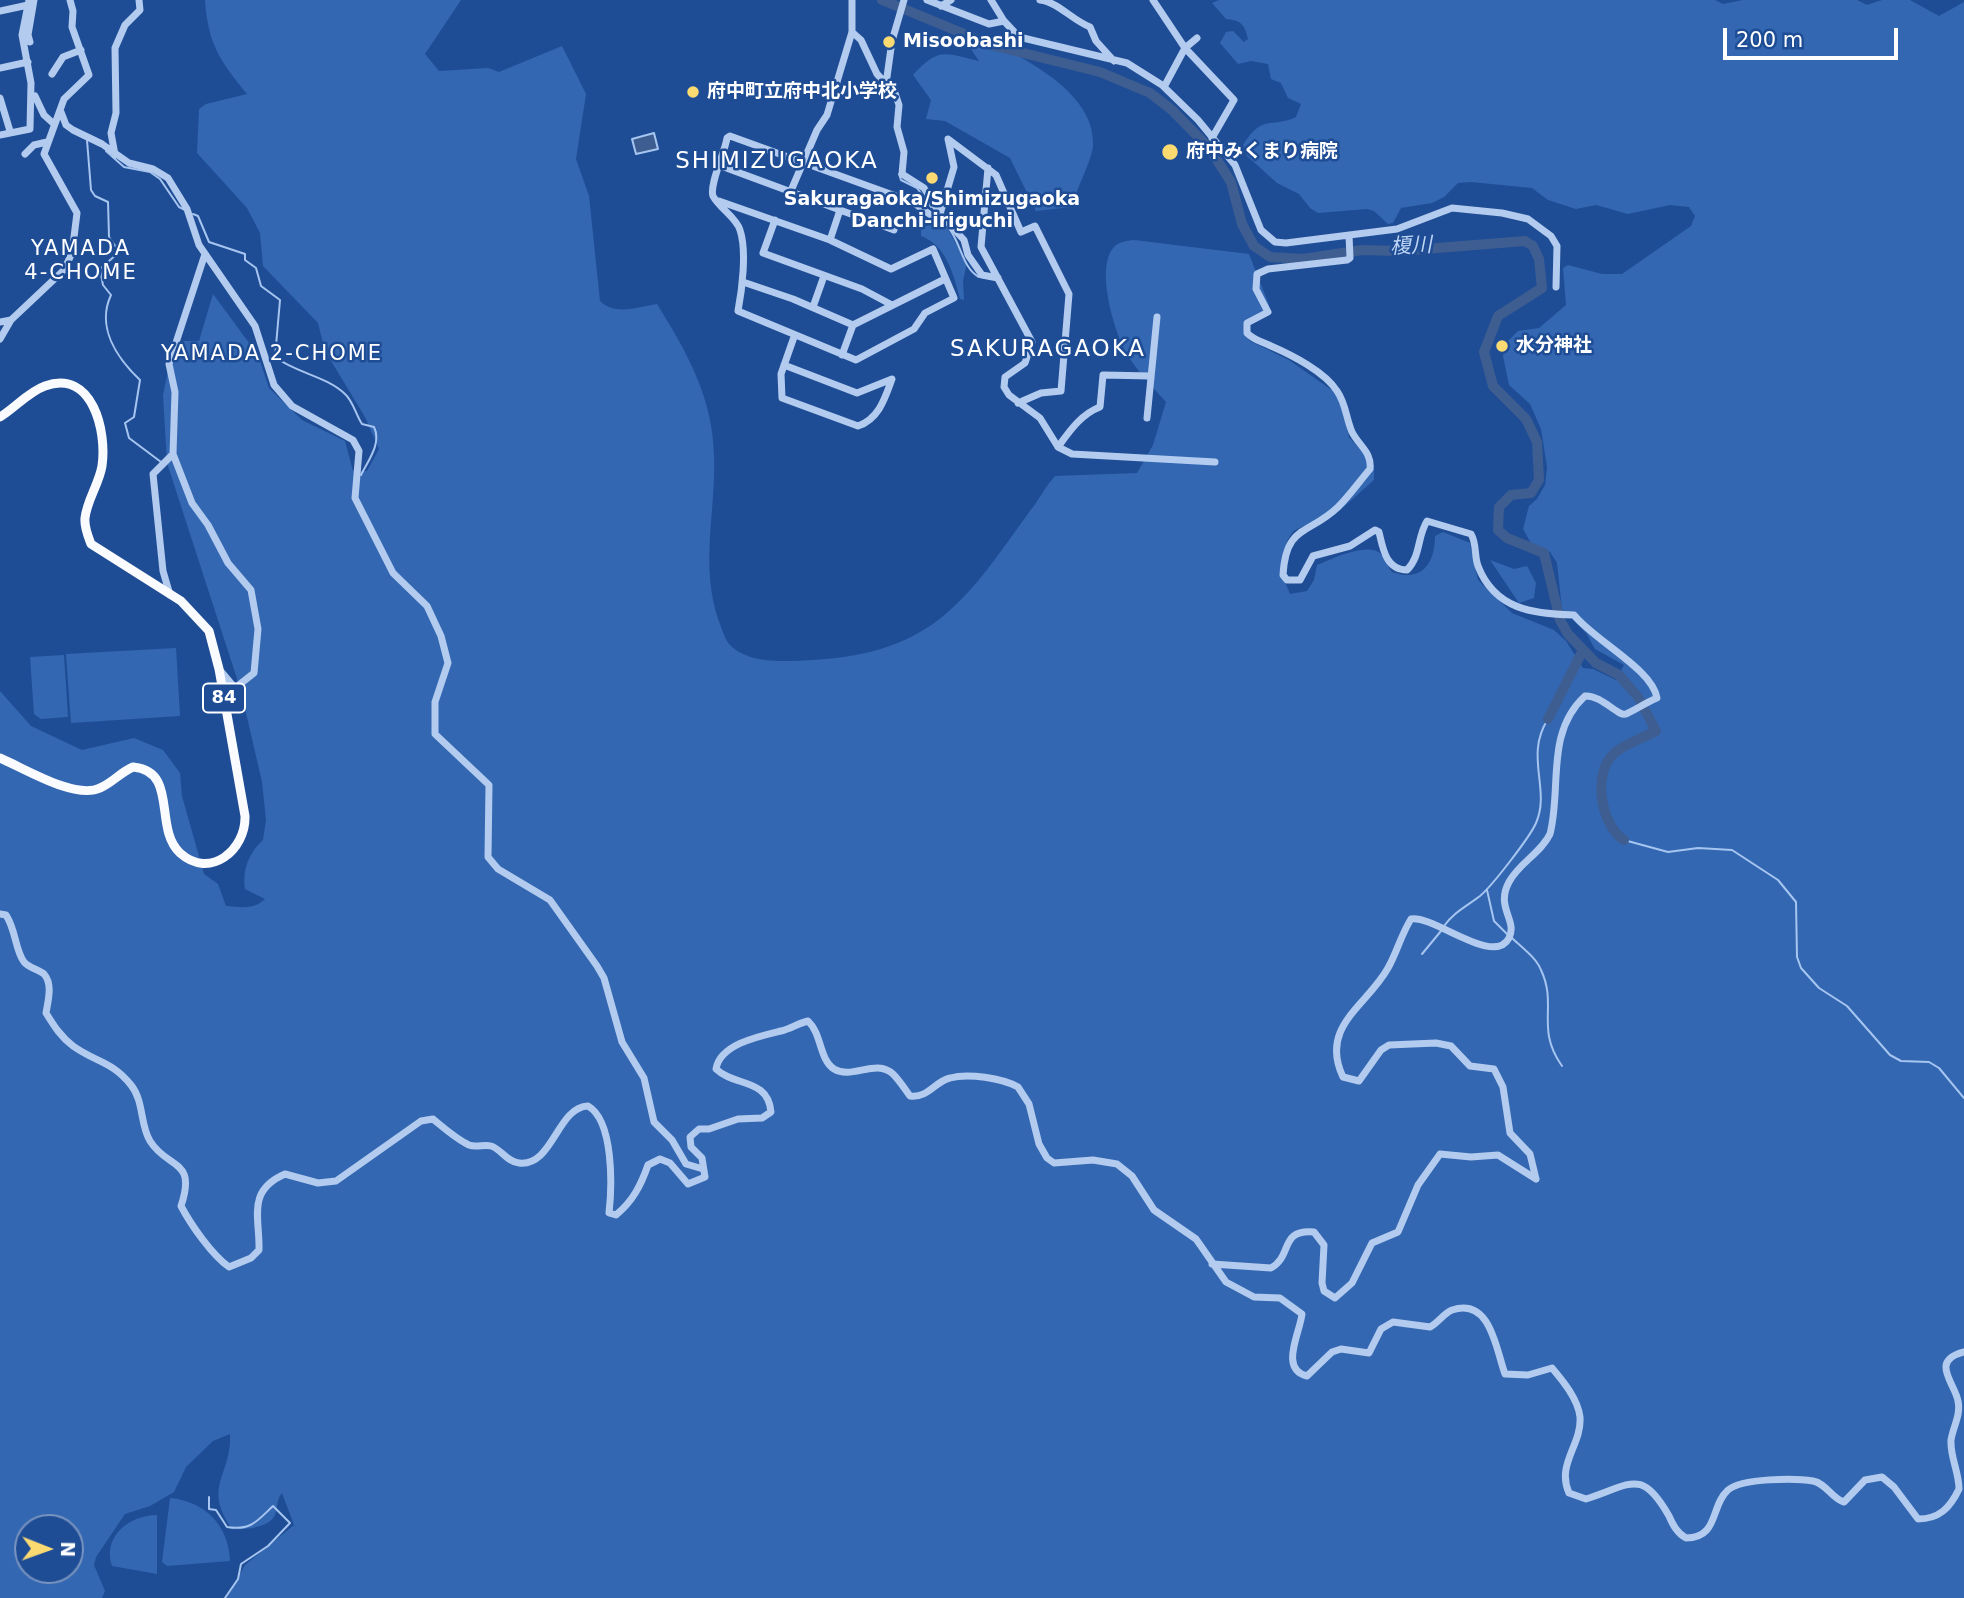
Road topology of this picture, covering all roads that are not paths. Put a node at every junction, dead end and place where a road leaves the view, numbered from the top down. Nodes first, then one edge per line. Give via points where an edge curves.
1 (70, 0) edge
2 (139, 0) edge
3 (852, 0) edge
4 (904, 0) edge
5 (927, 0) edge
6 (951, 0) edge
7 (991, 0) edge
8 (1040, 0) edge
9 (1153, 0) edge
10 (30, 2) edge
11 (941, 6) junction
12 (0, 11) edge
13 (1004, 21) junction
14 (852, 32) junction
15 (1197, 38) dead end
16 (30, 42) dead end
17 (1185, 48) junction
18 (80, 51) junction
19 (1114, 61) junction
20 (28, 62) junction
21 (0, 68) edge
22 (52, 75) dead end
23 (886, 84) junction
24 (1164, 87) junction
25 (35, 96) dead end
26 (0, 98) edge
27 (58, 116) junction
28 (10, 131) junction
29 (0, 135) edge
30 (1212, 138) junction
31 (47, 142) junction
32 (25, 154) dead end
33 (115, 155) junction
34 (803, 162) junction
35 (721, 166) junction
36 (988, 168) junction
37 (790, 193) junction
38 (719, 201) junction
39 (840, 210) junction
40 (940, 214) junction
41 (775, 220) junction
42 (894, 230) dead end
43 (1349, 234) junction
44 (830, 240) junction
45 (205, 254) junction
46 (824, 276) junction
47 (998, 278) junction
48 (945, 279) junction
49 (743, 282) junction
50 (1556, 287) dead end
51 (892, 305) junction
52 (813, 307) junction
53 (1157, 317) dead end
54 (11, 320) junction
55 (0, 322) edge
56 (853, 325) junction
57 (794, 337) junction
58 (0, 339) edge
59 (842, 355) junction
60 (784, 365) junction
61 (1151, 376) junction
62 (1018, 403) junction
63 (0, 416) edge
64 (1147, 418) dead end
65 (1058, 447) junction
66 (173, 454) junction
67 (1215, 463) dead end
68 (170, 595) junction
69 (219, 669) junction
70 (0, 758) edge
71 (0, 914) edge
72 (703, 1169) junction
73 (1212, 1264) junction
74 (1964, 1352) edge

1 - 18 street
2 - 33 street via 139,10 125,25 115,48 116,113 111,134
3 - 14 street
4 - 23 street
5 - 11 street
6 - 11 street
7 - 13 street
8 - 19 street via 1090,27
9 - 17 street
10 - 12 street
10 - 16 street
10 - 20 street via 22,35
11 - 13 street via 989,24
13 - 19 street via 1031,42 1061,44
14 - 23 street
14 - 34 street via 827,115
15 - 17 street
17 - 24 street
17 - 30 street via 1234,100
18 - 22 street via 63,57
18 - 27 street via 89,75 67,95
19 - 24 street via 1141,70
20 - 21 street
20 - 28 street via 30,129
23 - 40 street via 899,104 902,174 924,188
24 - 30 street
25 - 27 street via 44,115
26 - 28 street
27 - 31 street
27 - 33 street
28 - 29 street
30 - 43 street via 1244,182 1258,225 1275,242
31 - 32 street via 34,145
31 - 54 street via 44,153 78,213 72,254 53,282
33 - 45 street via 168,178 187,209 192,231
34 - 35 street via 730,136
34 - 37 street
34 - 40 street via 914,203 932,216
35 - 37 street
35 - 38 street via 712,184
36 - 40 street via 948,139 954,167
36 - 47 street via 981,247
36 - 62 street via 1004,189 1021,232 1035,226 1069,294 1061,391
37 - 39 street
38 - 41 street
38 - 49 street via 740,229
39 - 42 street
39 - 44 street
40 - 47 street via 964,240 982,275
41 - 44 street
41 - 46 street via 763,253
43 - 50 street via 1397,229 1452,208 1528,219 1543,227 1557,246
43 - 73 street via 1347,260 1257,274 1256,289 1268,312 1247,323 1247,333 1256,342 1270,345 1336,388 1351,429 1371,463 1337,507 1295,536 1283,575 1287,580 1300,580 1313,556 1350,546 1375,530 1388,561 1407,570 1419,548 1422,528 1427,521 1436,522 1471,534 1485,579 1514,606 1534,614 1574,615 1605,646 1650,679 1657,698 1626,714 1601,698 1585,696 1576,704 1565,724 1555,764 1550,834 1504,892 1503,907 1512,925 1505,944 1481,945 1418,917 1411,919 1390,965 1350,1013 1337,1042 1338,1067 1343,1077 1353,1081 1359,1081 1381,1050 1399,1043 1451,1046 1470,1066 1494,1069 1503,1087 1510,1133 1530,1154 1536,1178 1498,1155 1440,1154 1418,1185 1398,1232 1372,1243 1352,1283 1335,1298 1324,1291 1324,1245 1314,1232 1300,1231 1293,1236 1281,1260 1271,1268
44 - 48 street via 891,269 933,248
45 - 66 street via 169,364 175,392
45 - 72 street via 255,326 269,373 283,398 312,419 347,435 359,451 355,498 393,573 426,606 441,636 448,663 435,702 435,734 489,785 488,857 498,869 560,911 604,978 620,1035 645,1078 654,1122 686,1164
46 - 51 street
46 - 52 street
47 - 62 street via 1032,337 1025,363 1005,377 1004,387
48 - 51 street
48 - 59 street via 954,298 925,313 914,329 856,360
49 - 52 street
49 - 57 street via 738,312
51 - 56 street
52 - 56 street
53 - 61 street
54 - 55 street
54 - 58 street
56 - 59 street
57 - 59 street
57 - 60 street
60 - 60 street via 782,398 853,426 867,423 882,405 892,379 857,393
61 - 64 street
61 - 65 street via 1103,375 1100,407 1071,428
62 - 65 street via 1040,418
63 - 68 main road, 84 via 51,384 85,394 97,413 103,452 100,477 85,517 91,544
65 - 67 street via 1072,454
66 - 68 street via 153,474 163,571
66 - 69 street via 192,503 228,563 251,590 254,603 258,629 254,673 235,688
68 - 69 main road, 84 via 202,621 214,643
69 - 70 main road, 84 via 245,828 237,847 223,859 189,859 174,845 168,837 159,783 148,769 133,766 101,788 68,789
71 - 72 street via 6,915 15,929 25,964 47,980 46,1013 56,1030 76,1048 109,1063 132,1086 149,1140 180,1165 185,1177 181,1206 191,1226 229,1267 259,1250 255,1209 276,1178 285,1174 318,1183 335,1181 421,1121 432,1119 469,1145 490,1146 512,1161 526,1163 537,1157 573,1111 580,1106 592,1108 610,1156 611,1215 621,1211 639,1190 648,1165 660,1159 670,1163 688,1184 705,1177
72 - 73 street via 690,1136 699,1129 762,1118 772,1112 771,1102 758,1086 729,1079 716,1069 718,1060 756,1035 808,1021 833,1068 840,1072 880,1068 891,1072 910,1096 921,1097 952,1077 989,1079 1018,1087 1029,1104 1047,1158 1054,1163 1093,1160 1117,1164 1132,1176 1154,1210 1196,1239
73 - 74 street via 1235,1288 1254,1297 1280,1298 1302,1314 1292,1356 1294,1367 1307,1376 1332,1352 1368,1353 1381,1329 1393,1322 1430,1326 1451,1310 1473,1310 1489,1323 1504,1374 1528,1375 1552,1368 1575,1401 1579,1424 1564,1468 1569,1493 1586,1499 1641,1483 1686,1538 1710,1528 1727,1490 1760,1481 1813,1481 1844,1502 1869,1477 1882,1477 1918,1519 1937,1516 1959,1489 1951,1451 1958,1400 1946,1367 1952,1357

